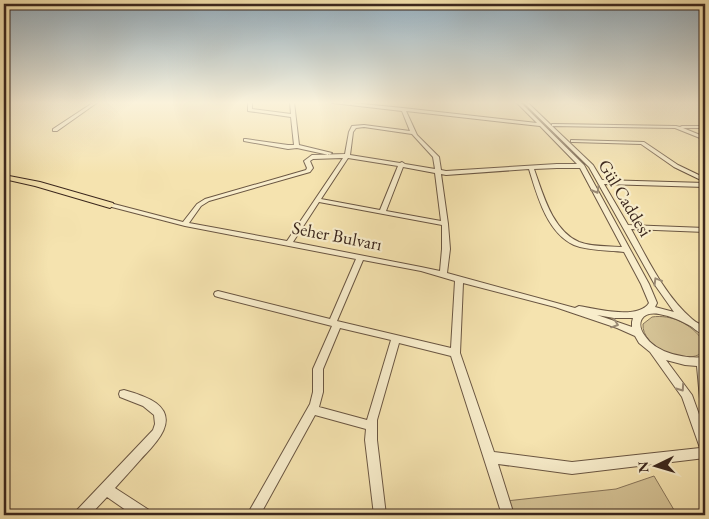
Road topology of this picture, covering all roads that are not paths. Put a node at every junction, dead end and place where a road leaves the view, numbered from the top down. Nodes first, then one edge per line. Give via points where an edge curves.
1 (61, 126) edge
2 (295, 126) edge
3 (362, 126) edge
4 (366, 126) edge
5 (410, 126) edge
6 (541, 126) edge
7 (550, 126) edge
8 (628, 126) edge
9 (676, 127) junction
10 (705, 127) edge
11 (55, 130) dead end
12 (413, 132) junction
13 (705, 139) edge
14 (246, 140) dead end
15 (573, 141) dead end
16 (297, 146) junction
17 (347, 156) junction
18 (402, 164) junction
19 (582, 166) junction
20 (531, 168) junction
21 (438, 171) junction
22 (4, 177) edge
23 (705, 180) edge
24 (601, 182) junction
25 (4, 184) edge
26 (705, 185) edge
27 (317, 200) junction
28 (110, 205) junction
29 (382, 212) junction
30 (185, 224) junction
31 (444, 224) junction
32 (626, 227) junction
33 (705, 230) edge
34 (289, 243) junction
35 (627, 250) junction
36 (361, 257) junction
37 (443, 275) junction
38 (459, 279) junction
39 (218, 294) dead end
40 (558, 305) junction
41 (644, 313) junction
42 (687, 319) junction
43 (335, 323) junction
44 (705, 332) edge
45 (639, 334) junction
46 (396, 338) junction
47 (653, 348) junction
48 (455, 353) junction
49 (704, 361) edge
50 (124, 394) dead end
51 (705, 399) edge
52 (312, 410) junction
53 (372, 426) junction
54 (705, 446) edge
55 (705, 453) edge
56 (490, 457) junction
57 (106, 489) junction
58 (82, 515) edge
59 (144, 515) edge
60 (253, 515) edge
61 (380, 515) edge
62 (508, 515) edge

1 - 11 street
2 - 16 street
3 - 17 street via 354,127 351,132
4 - 12 street
5 - 12 street
6 - 19 street, Gül Caddesi
7 - 24 street, Gül Caddesi via 591,166
8 - 9 street
9 - 10 street
9 - 13 street
12 - 21 street via 436,157
14 - 16 street
15 - 23 street via 642,143
16 - 17 street
17 - 18 street
17 - 27 street
17 - 30 street via 310,158 307,161 309,170 304,173 207,200 199,205
18 - 21 street
18 - 29 street
19 - 20 street
19 -> 35 street, Gül Caddesi
20 - 21 street
20 - 35 street via 545,210 571,240
21 - 31 street
22 - 28 main road, Seher Bulvarı
24 - 26 street
24 - 32 street, Gül Caddesi
25 - 28 main road, Seher Bulvarı
27 - 29 street
27 - 34 street
28 - 30 street, Seher Bulvarı
29 - 31 street
30 - 34 street, Seher Bulvarı
31 - 37 street
32 - 33 street
42 -> 32 street, Gül Caddesi via 659,285
34 - 36 street, Seher Bulvarı
35 - 41 street, Gül Caddesi via 653,303
36 - 37 street, Seher Bulvarı
36 - 43 street
37 - 38 street, Seher Bulvarı
38 - 40 street, Seher Bulvarı
38 - 48 street
39 - 43 street
40 - 41 street, Seher Bulvarı via 614,314
40 -> 45 street, Seher Bulvarı
41 - 42 street, Seher Bulvarı via 666,312
41 - 45 street via 635,325
42 - 44 street
43 - 46 street
43 - 52 street via 318,369 318,392
45 - 47 street
46 - 48 street
46 - 53 street
47 - 49 street via 682,361
47 -> 54 street via 686,395
48 - 56 street
49 - 51 street
50 - 57 street via 151,406 160,416 160,426 157,434
52 - 53 street
52 - 60 street
53 - 61 street via 372,461
55 - 56 street via 572,468
56 - 62 street
57 - 58 street
57 - 59 street

